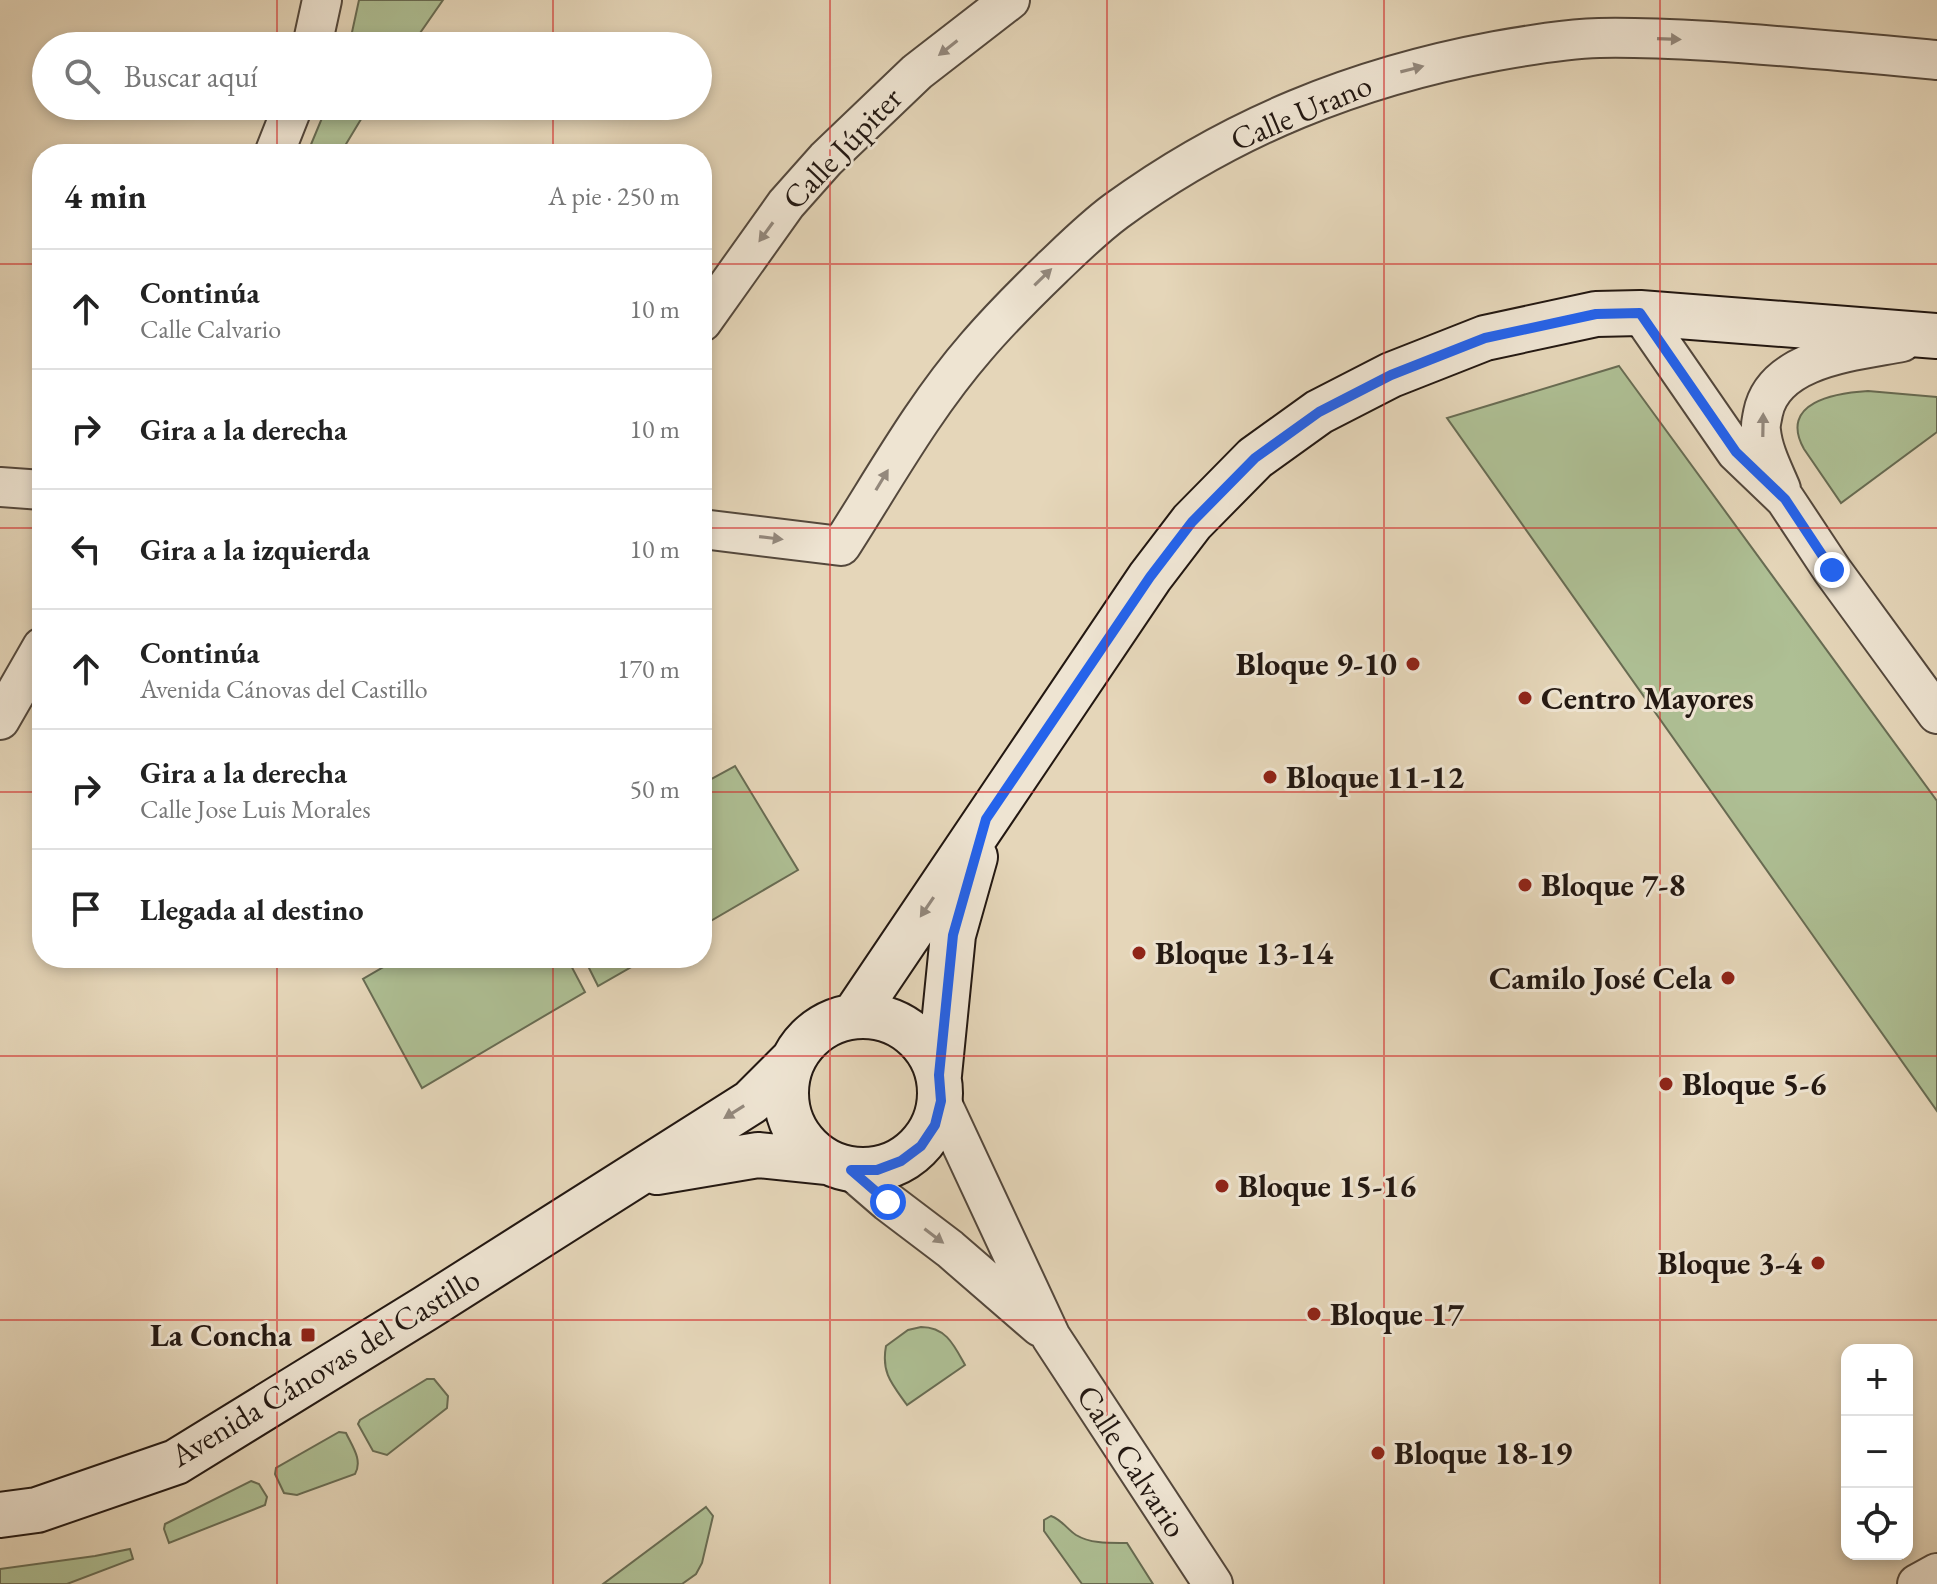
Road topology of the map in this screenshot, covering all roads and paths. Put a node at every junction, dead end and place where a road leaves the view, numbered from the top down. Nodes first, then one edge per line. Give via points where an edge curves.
1 (322, 0) edge
2 (1010, 0) edge
3 (315, 32) edge
4 (1937, 60) edge
5 (287, 120) edge
6 (278, 144) edge
7 (712, 308) edge
8 (1640, 313) junction
9 (1934, 336) edge
10 (0, 487) edge
11 (32, 489) edge
12 (1785, 499) junction
13 (712, 530) edge
14 (32, 664) edge
15 (1937, 714) edge
16 (0, 720) edge
17 (986, 819) junction
18 (854, 1016) junction
19 (792, 1061) junction
20 (940, 1088) junction
21 (839, 1166) junction
22 (631, 1177) junction
23 (1051, 1337) junction
24 (0, 1515) edge
25 (1937, 1573) edge
26 (1213, 1584) edge
27 (1917, 1584) edge

1 - 3 street
2 -> 7 street, Calle Júpiter via 917,72 826,159 786,204
13 -> 4 street, Calle Urano via 841,546 905,441 973,350 1077,244 1113,213 1205,154 1358,85 1528,46 1598,38 1748,43
5 - 6 street
8 - 9 main road
8 - 12 street via 1736,452
8 - 17 main road via 1596,314 1485,338 1391,375 1319,412 1255,458 1192,522 1150,577
12 -> 9 street via 1760,427 1774,387 1813,362
10 - 11 street
12 - 15 street
14 - 16 street
17 -> 18 main road
17 - 20 main road via 953,935
18 - 19 main road via 817,1030
18 - 20 main road via 877,1016 916,1036 931,1054
19 - 21 main road via 786,1107 794,1129 808,1148
19 -> 22 main road, Avenida Cánovas del Castillo via 751,1102
20 - 21 main road via 935,1125 921,1146 877,1170
20 - 23 street, Calle Calvario
21 - 22 main road, Avenida Cánovas del Castillo via 758,1155
21 -> 23 street, Calle Calvario via 950,1249
22 - 24 main road, Avenida Cánovas del Castillo via 176,1462 37,1510
23 - 26 street, Calle Calvario
25 - 27 street

